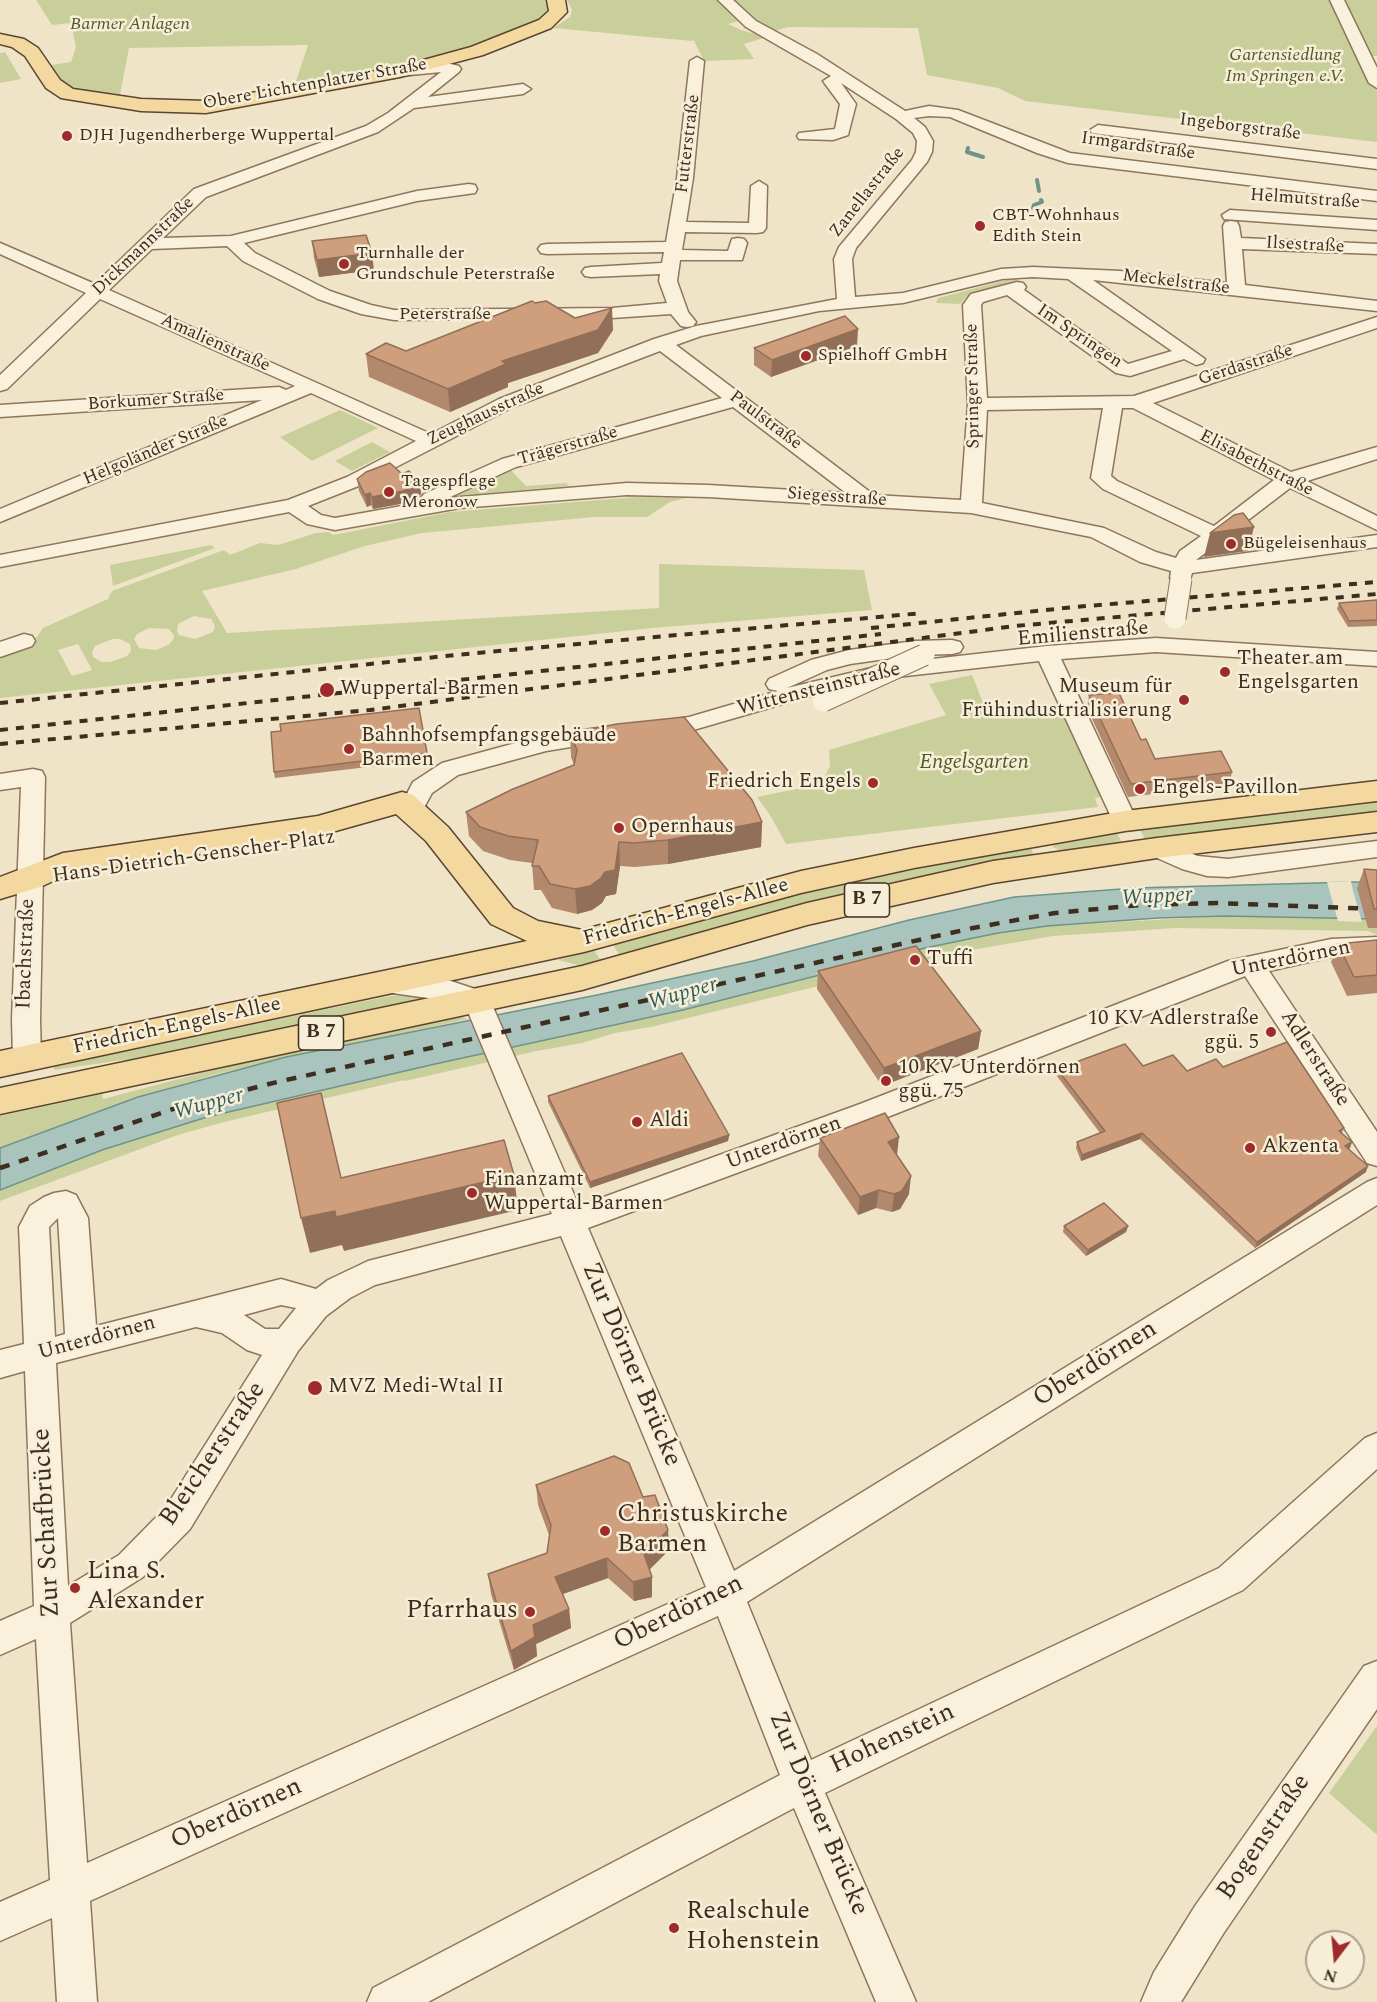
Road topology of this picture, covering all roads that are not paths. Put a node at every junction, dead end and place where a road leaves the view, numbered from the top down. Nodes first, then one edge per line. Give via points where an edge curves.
1 (556, 0) edge
2 (725, 0) edge
3 (1337, 0) edge
4 (0, 39) edge
5 (697, 61) dead end
6 (400, 72) junction
7 (843, 76) junction
8 (1377, 83) edge
9 (523, 89) dead end
10 (410, 104) junction
11 (902, 116) junction
12 (1098, 130) dead end
13 (805, 136) dead end
14 (1377, 164) edge
15 (1229, 179) junction
16 (759, 186) dead end
17 (470, 189) dead end
18 (1377, 196) edge
19 (1230, 215) junction
20 (1377, 225) edge
21 (678, 227) junction
22 (231, 241) junction
23 (738, 243) dead end
24 (1232, 243) junction
25 (146, 244) junction
26 (0, 249) edge
27 (547, 249) dead end
28 (1377, 249) edge
29 (674, 257) junction
30 (591, 272) dead end
31 (1033, 272) junction
32 (1070, 272) junction
33 (976, 279) joint
34 (1010, 289) junction
35 (1237, 291) junction
36 (97, 292) junction
37 (846, 303) junction
38 (1377, 306) edge
39 (677, 308) junction
40 (1377, 322) edge
41 (696, 332) junction
42 (661, 343) junction
43 (1186, 352) junction
44 (1220, 374) junction
45 (0, 385) edge
46 (312, 386) junction
47 (737, 400) junction
48 (1136, 402) junction
49 (978, 404) junction
50 (1113, 404) junction
51 (0, 411) edge
52 (429, 442) junction
53 (1377, 453) edge
54 (1287, 480) junction
55 (868, 500) junction
56 (293, 505) junction
57 (971, 507) junction
58 (406, 510) junction
59 (0, 516) edge
60 (1377, 524) edge
61 (1216, 535) junction
62 (1377, 542) edge
63 (0, 561) edge
64 (1181, 573) junction
65 (24, 641) dead end
66 (960, 647) junction
67 (0, 650) edge
68 (1047, 653) junction
69 (1377, 659) edge
70 (742, 708) junction
71 (690, 724) junction
72 (0, 782) edge
73 (1377, 791) edge
74 (411, 802) junction
75 (1125, 821) junction
76 (1377, 822) edge
77 (1044, 834) junction
78 (1157, 848) junction
79 (1377, 849) edge
80 (1063, 861) junction
81 (29, 879) junction
82 (0, 888) edge
83 (502, 916) junction
84 (584, 941) junction
85 (1377, 946) edge
86 (521, 955) junction
87 (1251, 964) junction
88 (582, 978) junction
89 (386, 984) junction
90 (479, 1006) junction
91 (14, 1062) edge
92 (0, 1101) edge
93 (1377, 1155) edge
94 (1377, 1190) edge
95 (569, 1222) junction
96 (315, 1307) junction
97 (193, 1314) junction
98 (287, 1342) junction
99 (81, 1343) junction
100 (40, 1354) junction
101 (0, 1364) edge
102 (1377, 1448) edge
103 (727, 1594) junction
104 (52, 1615) junction
105 (0, 1638) edge
106 (1377, 1678) edge
107 (802, 1784) junction
108 (70, 1890) junction
109 (0, 1922) edge
110 (76, 2002) edge
111 (387, 2002) edge
112 (896, 2002) edge
113 (1161, 2002) edge

1 - 6 main road, Obere Lichtenplatzer Straße via 558,12 545,24 477,51
2 - 7 street, Zanellastraße via 751,24
3 - 8 street
4 - 6 main road, Obere Lichtenplatzer Straße via 18,43 32,52 53,84 68,94 168,107 224,105
5 - 21 street, Futterstraße
6 - 10 street, Dickmannstraße via 454,69
7 - 11 street, Zanellastraße
7 - 13 street via 831,81 848,104 842,132
9 - 10 street, Dickmannstraße
10 - 25 street, Dickmannstraße via 358,136 200,193
11 - 15 street, Irmgardstraße via 929,111 953,113 1068,158
11 - 37 street, Zanellastraße via 919,130 925,141 924,152 848,248 843,259
12 - 14 street, Ingeborgstraße
15 - 18 street, Irmgardstraße
15 - 19 street
16 - 21 street via 757,228
17 - 22 street via 417,196
19 - 20 street, Helmutstraße
19 - 24 street
21 - 29 street, Futterstraße
22 - 25 street
22 - 39 street, Peterstraße via 249,257 324,295 394,315 600,313
23 - 29 street via 736,256
24 - 28 street, Ilsestraße
24 - 35 street
25 - 36 street, Dickmannstraße
26 - 36 street, Amalienstraße
27 - 29 street
29 - 30 street
29 - 39 street, Futterstraße via 668,281
31 - 32 street, Meckelstraße
31 - 33 street, Meckelstraße
31 - 34 street, Springer Straße via 1031,282
32 - 35 street, Meckelstraße
32 - 43 street
33 - 37 street, Zeughausstraße via 903,298
34 - 43 street, Im Springen via 1124,369
34 - 49 street, Springer Straße via 977,298 972,305
35 - 38 street, Meckelstraße
36 - 45 street, Dickmannstraße
36 - 46 street, Amalienstraße
37 - 41 street, Zeughausstraße
39 - 41 street, Futterstraße
40 - 44 street, Gerdastraße
41 - 42 street, Zeughausstraße
42 - 47 street, Paulstraße
42 - 52 street, Zeughausstraße via 506,403
43 - 44 street
44 - 48 street, Gerdastraße
46 - 51 street, Borkumer Straße via 284,393
46 - 52 street, Amalienstraße
46 - 59 street, Helgoländer Straße
47 - 55 street, Paulstraße
47 - 58 street, Trägerstraße via 509,463
48 - 50 street, Gerdastraße
48 - 54 street, Elisabethstraße
49 - 50 street, Gerdastraße
49 - 57 street, Springer Straße
50 - 61 street via 1101,478
52 - 56 street, Zeughausstraße via 354,481
53 - 54 street
54 - 60 street, Elisabethstraße
54 - 61 street
55 - 57 street, Siegesstraße
55 - 58 street, Siegesstraße via 627,489
56 - 58 street, Siegesstraße via 314,520 335,524
56 - 63 street, Zeughausstraße
57 - 64 street, Siegesstraße via 1097,532
61 - 64 street via 1188,556
62 - 64 street, Siegesstraße
64 - 66 street, Emilienstraße, bridge via 1175,618 1169,624
65 - 67 street
66 - 70 street, Emilienstraße via 914,648 819,665 766,690
66 - 71 street, Emilienstraße, bridge via 924,655 823,700 765,717 714,725
68 - 69 street, Wittensteinstraße via 1156,645
68 - 70 street, Wittensteinstraße via 888,671
68 - 75 street
70 - 71 street, Wittensteinstraße
71 - 74 street, Wittensteinstraße via 545,743 476,760 440,773
72 - 81 street, Ibachstraße via 33,777
73 - 75 main road, Friedrich-Engels-Allee / B 7
74 - 81 main road, Hans-Dietrich-Genscher-Platz via 396,823 367,834 63,879
74 - 83 main road
75 - 77 main road, Friedrich-Engels-Allee / B 7
76 - 78 main road, Friedrich-Engels-Allee / B 7
77 - 80 main road via 1039,841 1040,849 1045,855
77 - 84 main road, Friedrich-Engels-Allee / B 7 via 801,882
78 - 79 street via 1191,863 1228,868
78 - 80 main road, Friedrich-Engels-Allee / B 7
80 - 88 main road, Friedrich-Engels-Allee / B 7 via 900,891
81 - 82 main road, Hans-Dietrich-Genscher-Platz
81 - 91 street, Ibachstraße via 26,1019
83 - 84 main road via 530,931
83 - 86 main road via 503,929
84 - 86 main road, Friedrich-Engels-Allee / B 7
85 - 87 street, Unterdörnen via 1331,948
86 - 88 main road
86 - 89 main road, Friedrich-Engels-Allee / B 7
87 - 93 street, Adlerstraße
87 - 95 street, Unterdörnen via 870,1112
88 - 90 main road, Friedrich-Engels-Allee / B 7
89 - 90 street via 451,991
89 - 91 main road, Friedrich-Engels-Allee / B 7
90 - 92 main road, Friedrich-Engels-Allee / B 7
90 - 95 street, Zur Dörner Brücke
94 - 103 street, Oberdörnen
95 - 96 street, Unterdörnen via 368,1274
95 - 103 street, Zur Dörner Brücke
96 - 97 street, Unterdörnen via 306,1298 281,1292
96 - 98 street, Bleicherstraße
97 - 98 street, Unterdörnen via 233,1324 258,1341
97 - 99 street, Unterdörnen
98 - 104 street, Bleicherstraße via 178,1518 131,1566
99 - 100 street, Unterdörnen
99 - 100 street, Zur Schafbrücke via 74,1218 66,1203 54,1205 41,1214 34,1227
100 - 101 street, Unterdörnen
100 - 104 street, Zur Schafbrücke
102 - 107 street, Hohenstein via 1231,1579
103 - 107 street, Zur Dörner Brücke
103 - 108 street, Oberdörnen
104 - 105 street, Bleicherstraße
104 - 108 street, Zur Schafbrücke
106 - 113 street, Bogenstraße via 1209,1920
107 - 111 street, Hohenstein
107 - 112 street, Zur Dörner Brücke
108 - 109 street, Oberdörnen
108 - 110 street, Zur Schafbrücke

